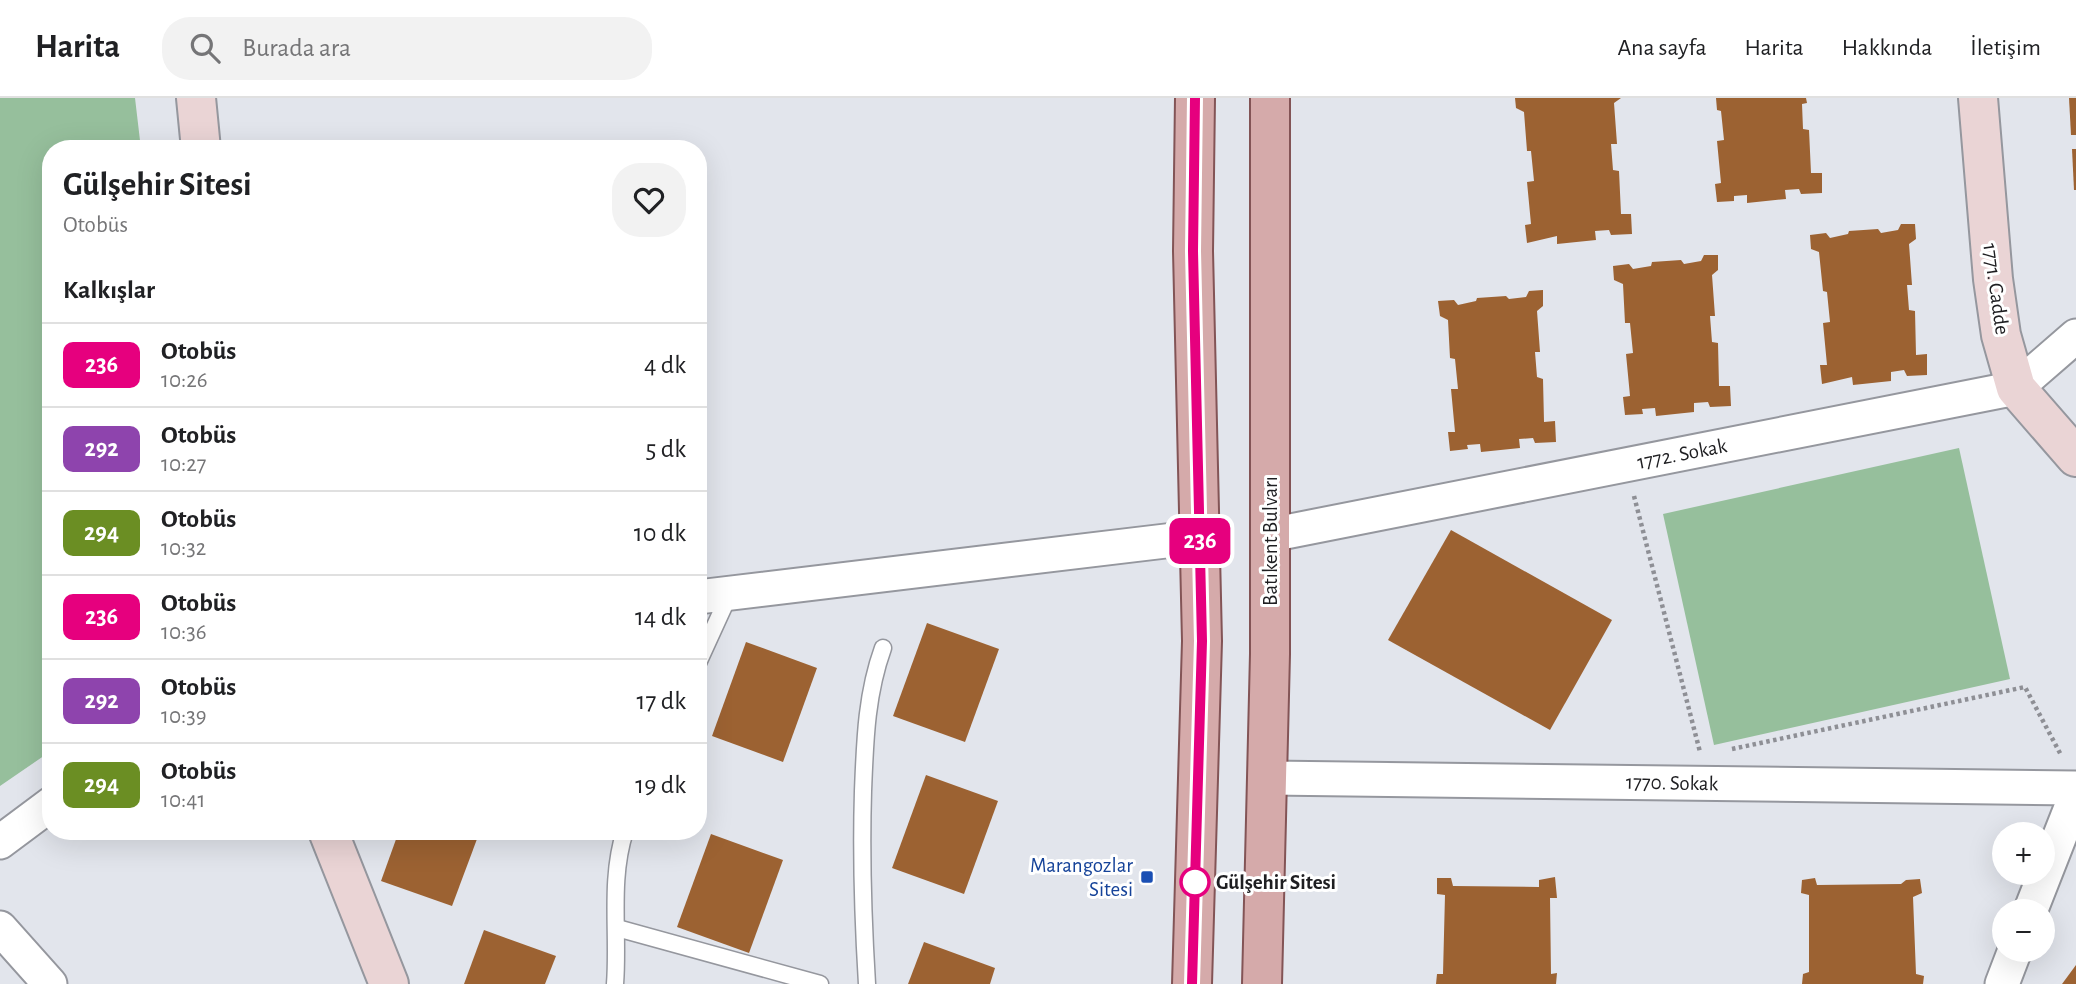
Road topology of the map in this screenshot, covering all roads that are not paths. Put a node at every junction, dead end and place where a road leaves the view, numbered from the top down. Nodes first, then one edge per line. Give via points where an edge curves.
1 (196, 98) edge
2 (1195, 98) edge
3 (1270, 98) edge
4 (1978, 98) edge
5 (200, 140) edge
6 (2076, 336) edge
7 (2016, 388) junction
8 (2076, 457) edge
9 (1270, 535) junction
10 (1199, 537) junction
11 (714, 595) edge
12 (707, 625) edge
13 (883, 648) dead end
14 (2070, 774) edge
15 (1267, 778) junction
16 (2076, 795) edge
17 (42, 811) edge
18 (332, 840) edge
19 (623, 840) edge
20 (0, 842) edge
21 (2035, 899) edge
22 (0, 928) edge
23 (617, 928) junction
24 (2010, 962) edge
25 (50, 984) edge
26 (389, 984) edge
27 (615, 984) edge
28 (820, 984) edge
29 (867, 984) edge
30 (1192, 984) edge
31 (1262, 984) edge
32 (2002, 984) edge

1 - 5 street
2 - 10 main road
3 - 9 main road, Batıkent Bulvarı
4 - 7 street, 1771. Cadde via 1993,279 2001,335
6 - 7 street, 1772. Sokak
7 - 8 street, 1771. Cadde
7 - 9 street, 1772. Sokak
9 - 15 main road, Batıkent Bulvarı
10 - 11 street
10 - 30 main road via 1202,641
11 - 12 lane
13 - 29 lane via 872,681 865,733 860,877
14 - 15 street, 1770. Sokak via 1708,783
15 - 31 main road, Batıkent Bulvarı
16 - 21 street
17 - 20 street
18 - 26 street
19 - 23 lane via 616,879
22 - 25 street
23 - 27 lane
23 - 28 lane
24 - 32 street

